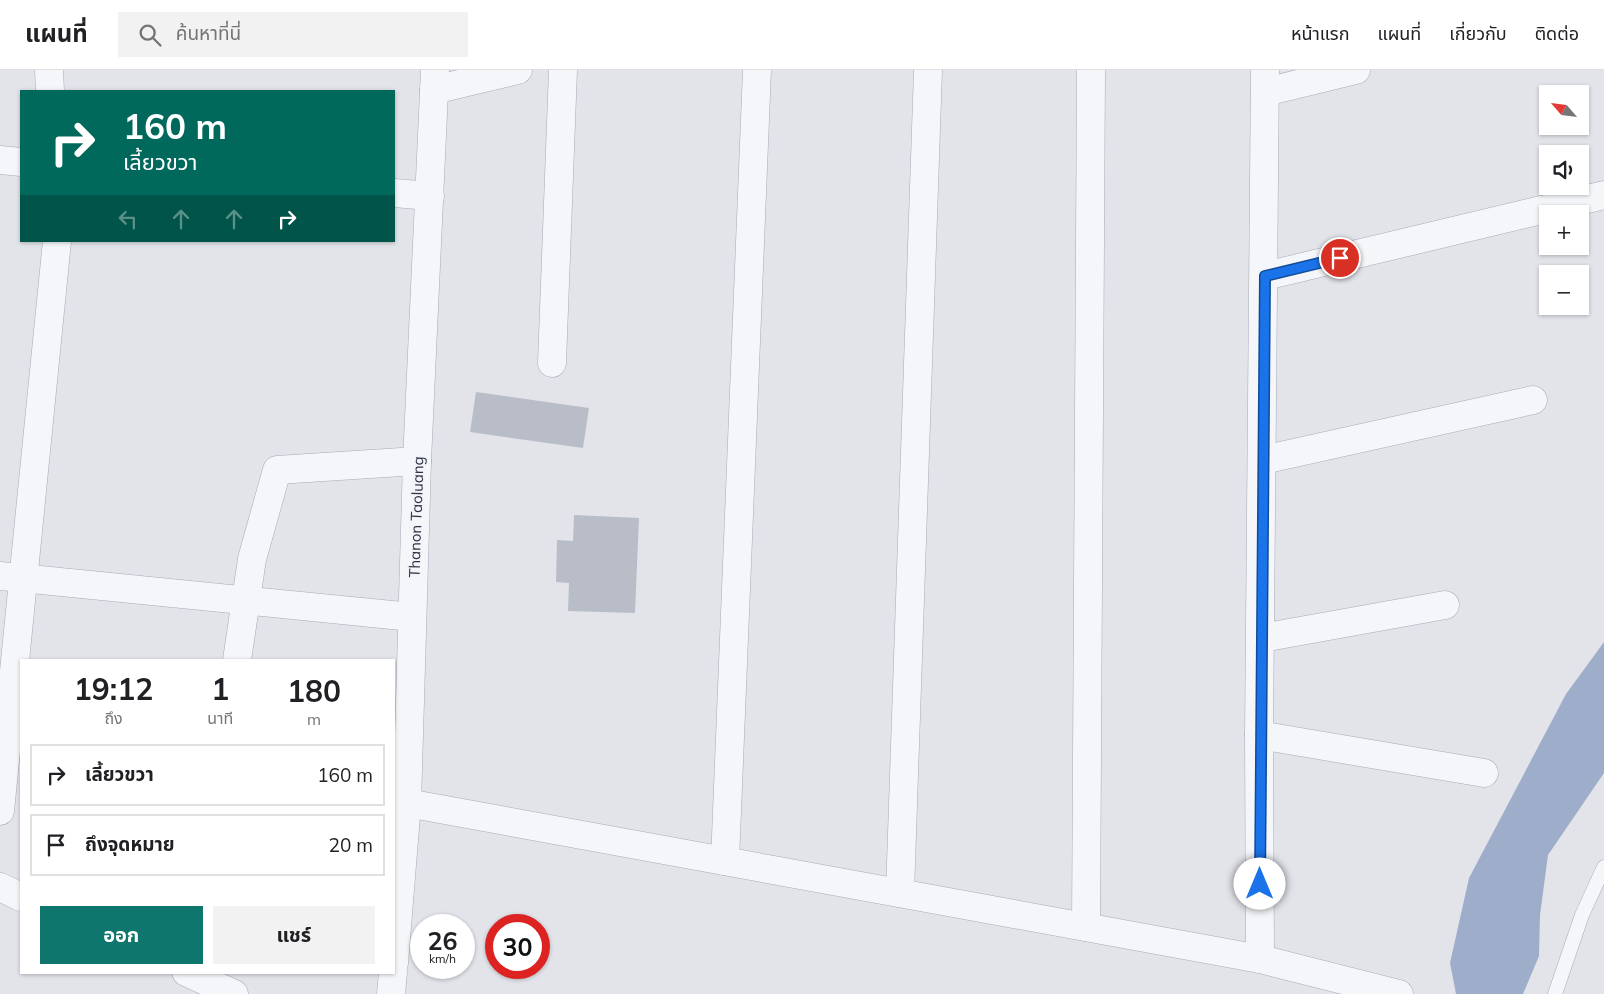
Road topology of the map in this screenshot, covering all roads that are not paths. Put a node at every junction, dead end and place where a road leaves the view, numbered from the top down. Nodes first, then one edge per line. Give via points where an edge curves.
1 (49, 70) edge
2 (518, 70) edge
3 (563, 70) edge
4 (757, 70) edge
5 (928, 70) edge
6 (1091, 70) edge
7 (1356, 70) edge
8 (435, 80) edge
9 (1265, 81) edge
10 (50, 90) edge
11 (0, 160) edge
12 (20, 162) edge
13 (395, 193) edge
14 (1604, 195) edge
15 (430, 196) junction
16 (57, 242) edge
17 (1265, 276) junction
18 (552, 363) dead end
19 (1533, 400) dead end
20 (1263, 460) junction
21 (417, 461) junction
22 (11, 577) edge
23 (246, 601) junction
24 (1444, 605) dead end
25 (412, 618) junction
26 (1262, 638) junction
27 (237, 659) edge
28 (1260, 735) junction
29 (1484, 773) dead end
30 (407, 803) junction
31 (0, 812) edge
32 (725, 861) junction
33 (1604, 867) edge
34 (0, 887) edge
35 (900, 893) junction
36 (20, 897) edge
37 (1086, 927) junction
38 (395, 951) edge
39 (1260, 959) junction
40 (190, 974) edge
41 (393, 974) edge
42 (234, 994) edge
43 (391, 994) edge
44 (1399, 994) edge
45 (1556, 994) edge

1 - 10 street
2 - 8 street
3 - 18 street
4 - 32 street
5 - 35 street
6 - 37 street
7 - 9 street
8 - 15 street, Thanon Taoluang
9 - 17 street
11 - 12 street
13 - 15 street
14 - 17 street
15 - 21 street, Thanon Taoluang
16 - 22 street
17 - 20 street
19 - 20 street
20 - 26 street
21 - 23 street via 277,470 252,559
21 - 25 street, Thanon Taoluang
22 - 23 street
22 - 31 street
23 - 25 street
23 - 27 street
24 - 26 street
25 - 30 street, Thanon Taoluang
26 - 28 street
28 - 29 street
28 - 39 street
30 - 32 street
30 - 38 street, Thanon Taoluang
32 - 35 street
33 - 45 lane via 1582,915
34 - 36 street
35 - 37 street
37 - 39 street
39 - 44 street
40 - 42 street
41 - 43 street

